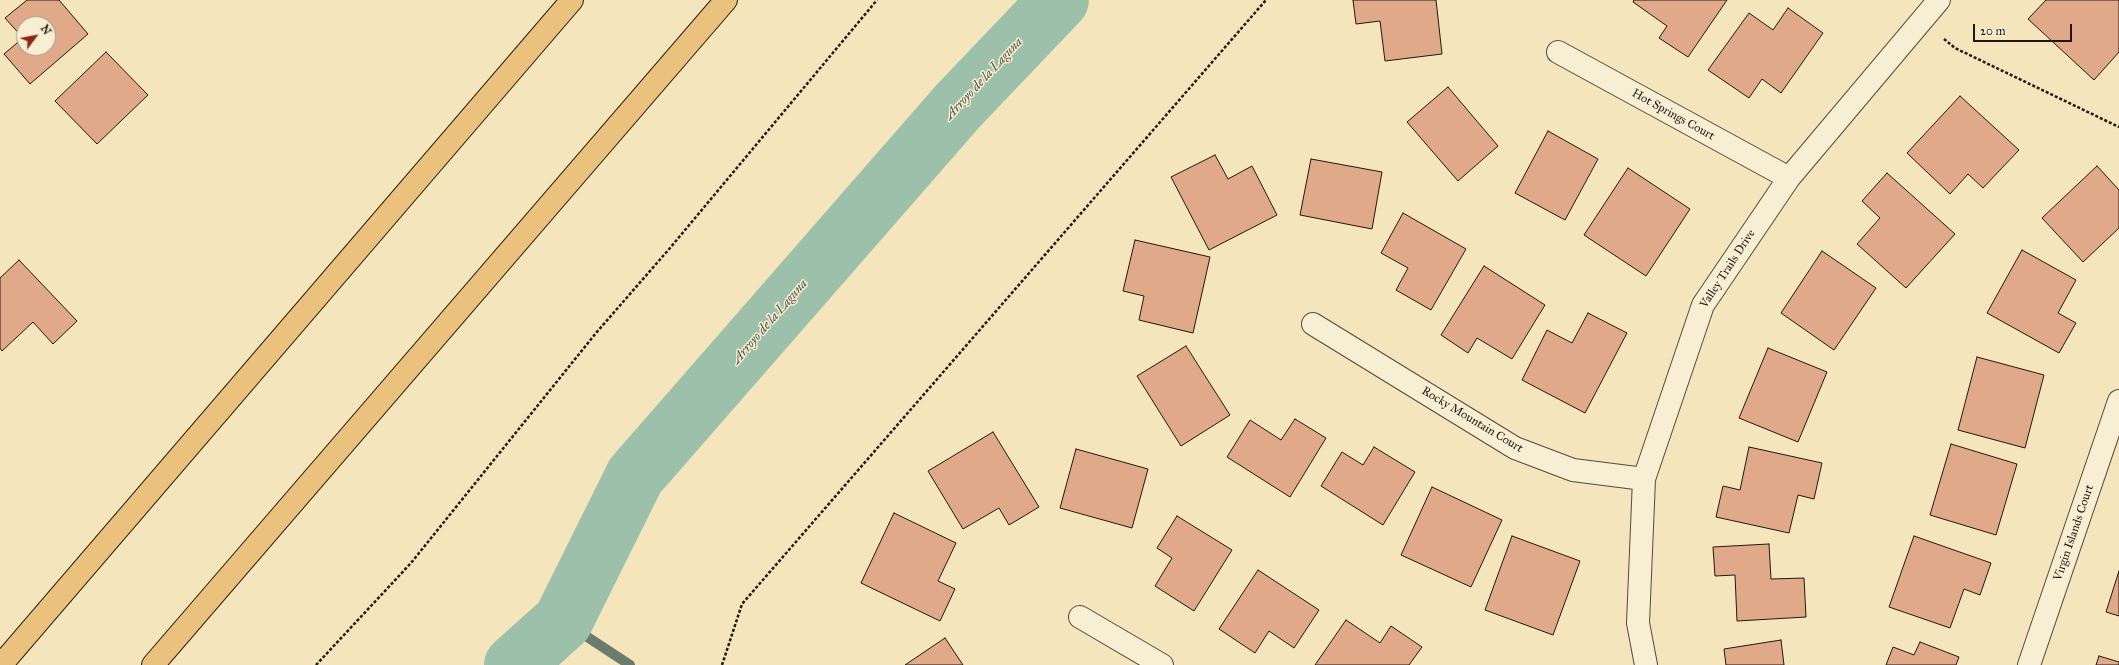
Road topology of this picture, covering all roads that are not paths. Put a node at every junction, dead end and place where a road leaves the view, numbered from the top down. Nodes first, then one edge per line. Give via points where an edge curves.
1 (572, 0) edge
2 (726, 0) edge
3 (1939, 0) edge
4 (1558, 52) dead end
5 (1789, 178) junction
6 (1313, 324) dead end
7 (2119, 401) edge
8 (1644, 479) junction
9 (1080, 617) dead end
10 (1, 665) edge
11 (153, 665) edge
12 (1162, 665) edge
13 (1646, 665) edge
14 (2029, 665) edge

1 - 10 highway
2 - 11 highway
3 - 5 street, Valley Trails Drive
4 - 5 street, Hot Springs Court
5 - 8 street, Valley Trails Drive via 1703,305
6 - 8 street, Rocky Mountain Court via 1515,448 1573,470
7 - 14 street, Virgin Islands Court
8 - 13 street, Valley Trails Drive via 1638,623
9 - 12 street

